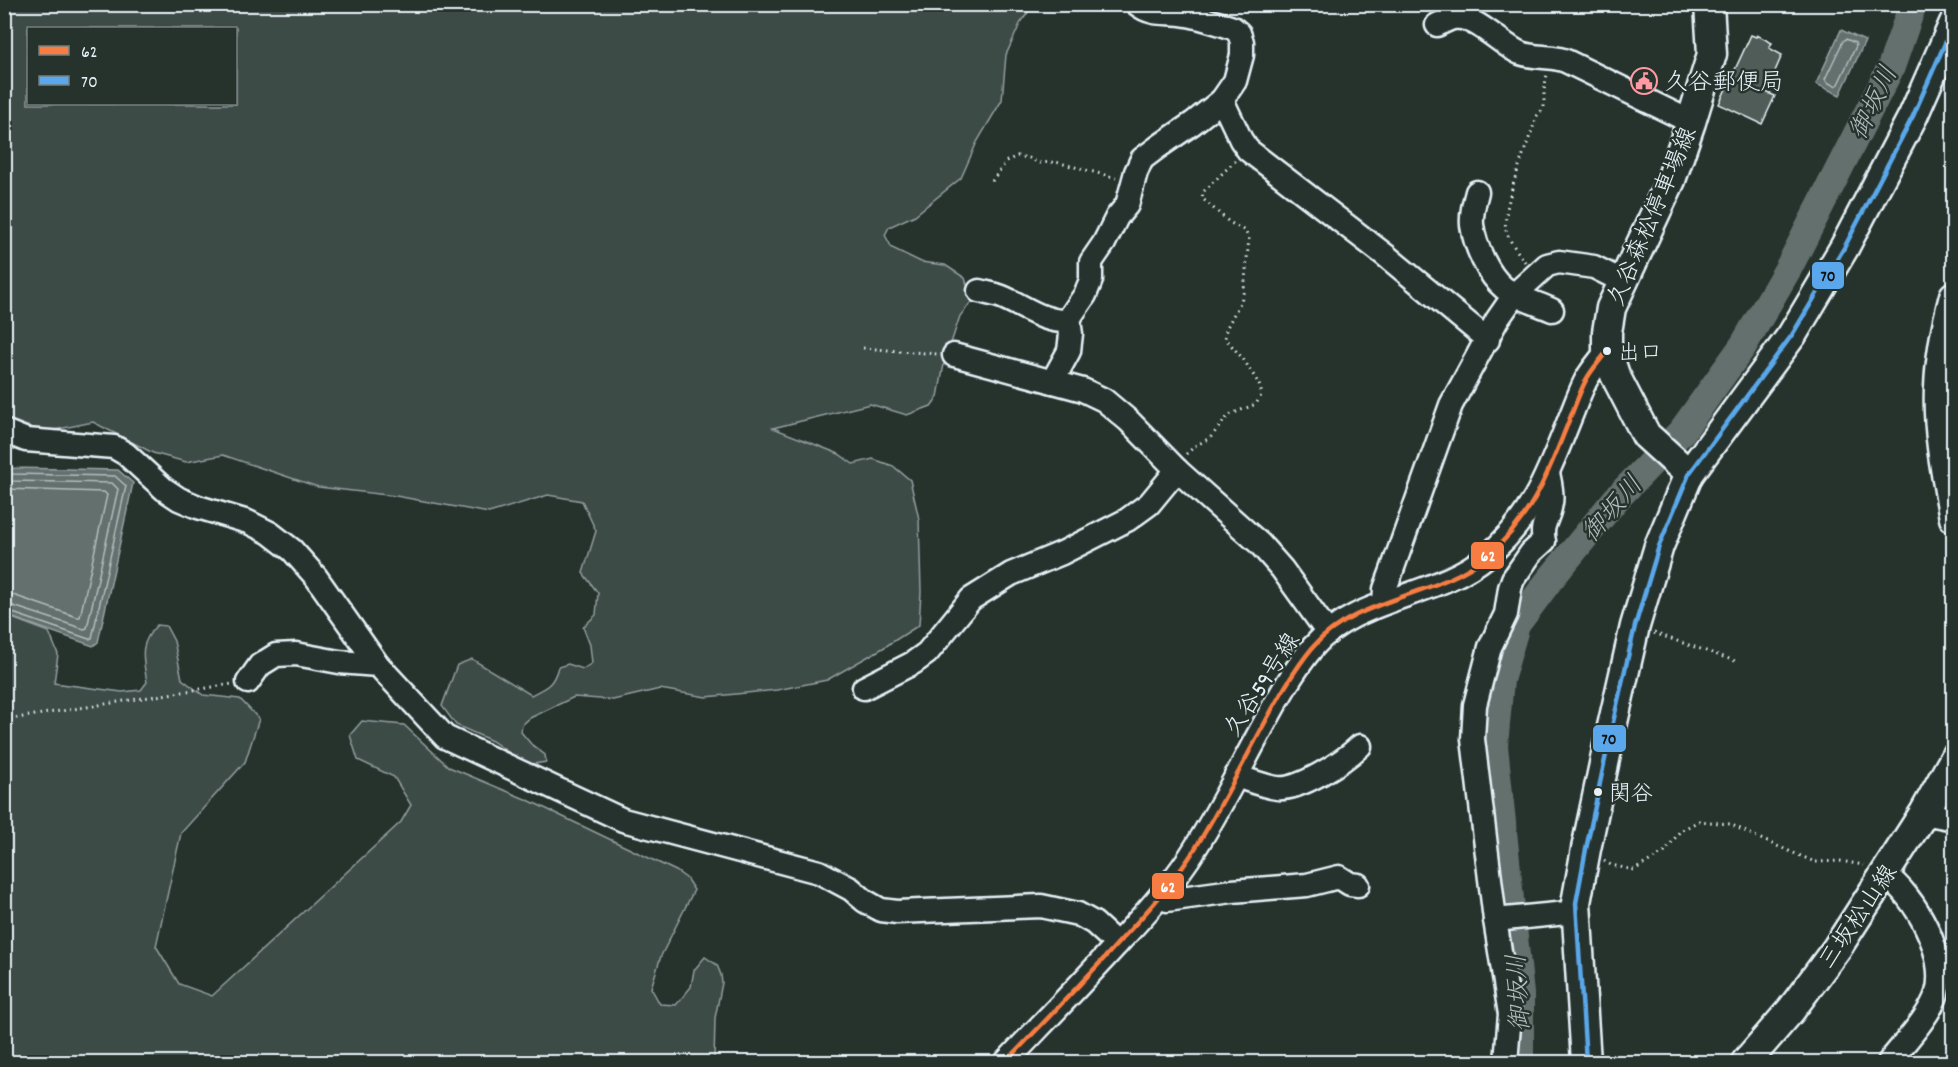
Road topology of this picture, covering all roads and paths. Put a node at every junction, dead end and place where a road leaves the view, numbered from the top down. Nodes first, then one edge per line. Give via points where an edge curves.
1 (1137, 4) edge
2 (1709, 4) edge
3 (1196, 11) edge
4 (1953, 23) edge
5 (1437, 26) dead end
6 (1550, 58) junction
7 (1222, 100) junction
8 (1691, 122) junction
9 (1248, 150) junction
10 (992, 181) dead end
11 (1134, 182) junction
12 (1477, 192) dead end
13 (1534, 276) junction
14 (1622, 281) junction
15 (979, 291) dead end
16 (1515, 294) junction
17 (1953, 296) edge
18 (1552, 310) dead end
19 (1069, 321) junction
20 (1488, 340) junction
21 (863, 348) dead end
22 (1607, 351) junction
23 (954, 355) joint
24 (1052, 382) junction
25 (4, 432) edge
26 (1177, 470) junction
27 (1686, 471) junction
28 (1548, 473) junction
29 (1953, 518) edge
30 (1469, 569) junction
31 (1513, 579) junction
32 (1384, 603) junction
33 (1635, 626) junction
34 (1328, 633) junction
35 (1738, 662) dead end
36 (378, 665) junction
37 (248, 682) joint
38 (864, 688) dead end
39 (4, 720) edge
40 (1360, 746) dead end
41 (1953, 759) edge
42 (1236, 776) junction
43 (1924, 813) junction
44 (1953, 819) edge
45 (1586, 849) junction
46 (1885, 875) junction
47 (1358, 885) dead end
48 (1160, 897) junction
49 (1576, 912) junction
50 (1497, 920) junction
51 (1117, 944) junction
52 (1006, 1062) edge
53 (1506, 1062) edge
54 (1586, 1062) edge
55 (1746, 1062) edge
56 (1889, 1062) edge

1 - 3 street via 1157,14
2 - 8 main road, 久谷森松停車場線 via 1712,54
3 - 7 street via 1233,28 1242,42 1235,81
4 - 27 main road via 1914,116 1844,248 1792,335
5 - 6 street via 1456,17 1465,19 1520,52
6 - 8 street via 1566,61
6 - 13 path via 1544,108 1537,116 1505,219 1506,230
7 - 9 street
7 - 11 street via 1142,159
8 - 14 main road, 久谷森松停車場線 via 1671,180
9 - 20 street
9 - 26 path via 1202,193 1203,199 1249,238 1244,290 1225,338 1244,360 1262,394 1256,404 1229,415 1210,438 1187,453
10 - 11 path via 1017,156
11 - 19 street via 1127,205 1091,262 1091,280
12 - 16 street via 1472,224 1477,243 1499,283
13 - 14 street via 1547,265 1559,262 1594,267
13 - 16 street
14 - 22 main road, 久谷森松停車場線 via 1611,308
15 - 19 street via 1045,318
16 - 18 street
16 - 20 street
17 - 29 main road via 1938,389
19 - 24 street via 1069,351
20 - 32 street via 1450,405 1385,589
21 - 23 path
22 - 27 main road, 久谷森松停車場線 via 1646,435
22 - 28 street, 久谷59号線 via 1585,381
23 - 24 street
24 - 26 street via 1104,400
25 - 36 street via 26,440 114,447 179,499 270,533 316,577
26 - 34 street via 1260,544
26 - 38 street via 1149,504 1127,520 987,588 960,610 927,653
27 - 33 main road
28 - 30 street, 久谷59号線 via 1530,509 1512,533
28 - 31 street via 1551,503 1542,531 1544,541
30 - 31 street
30 - 32 street, 久谷59号線
31 - 50 street via 1506,614 1482,674 1473,739
32 - 34 street, 久谷59号線
33 - 35 path
33 - 45 main road
34 - 42 street, 久谷59号線 via 1298,667
36 - 37 street via 276,655 260,665
36 - 51 street via 446,737 623,820 819,872 881,910 1041,906 1078,914
37 - 39 path
40 - 42 street via 1349,757 1290,786 1279,788
41 - 43 main road, 三坂松山線
42 - 48 street, 久谷59号線 via 1190,857
43 - 44 street
43 - 46 main road, 三坂松山線
45 - 46 path via 1611,865 1634,870 1665,852 1680,831 1699,822 1710,822 1730,824 1815,862 1840,861
45 - 49 main road
46 - 55 main road, 三坂松山線 via 1811,984
46 - 56 street via 1898,884 1924,924 1940,969 1937,993 1927,1012
47 - 48 street via 1340,877 1307,885 1167,900
48 - 51 street, 久谷59号線
49 - 50 street
49 - 54 main road
50 - 53 street via 1510,1014
51 - 52 street, 久谷59号線

